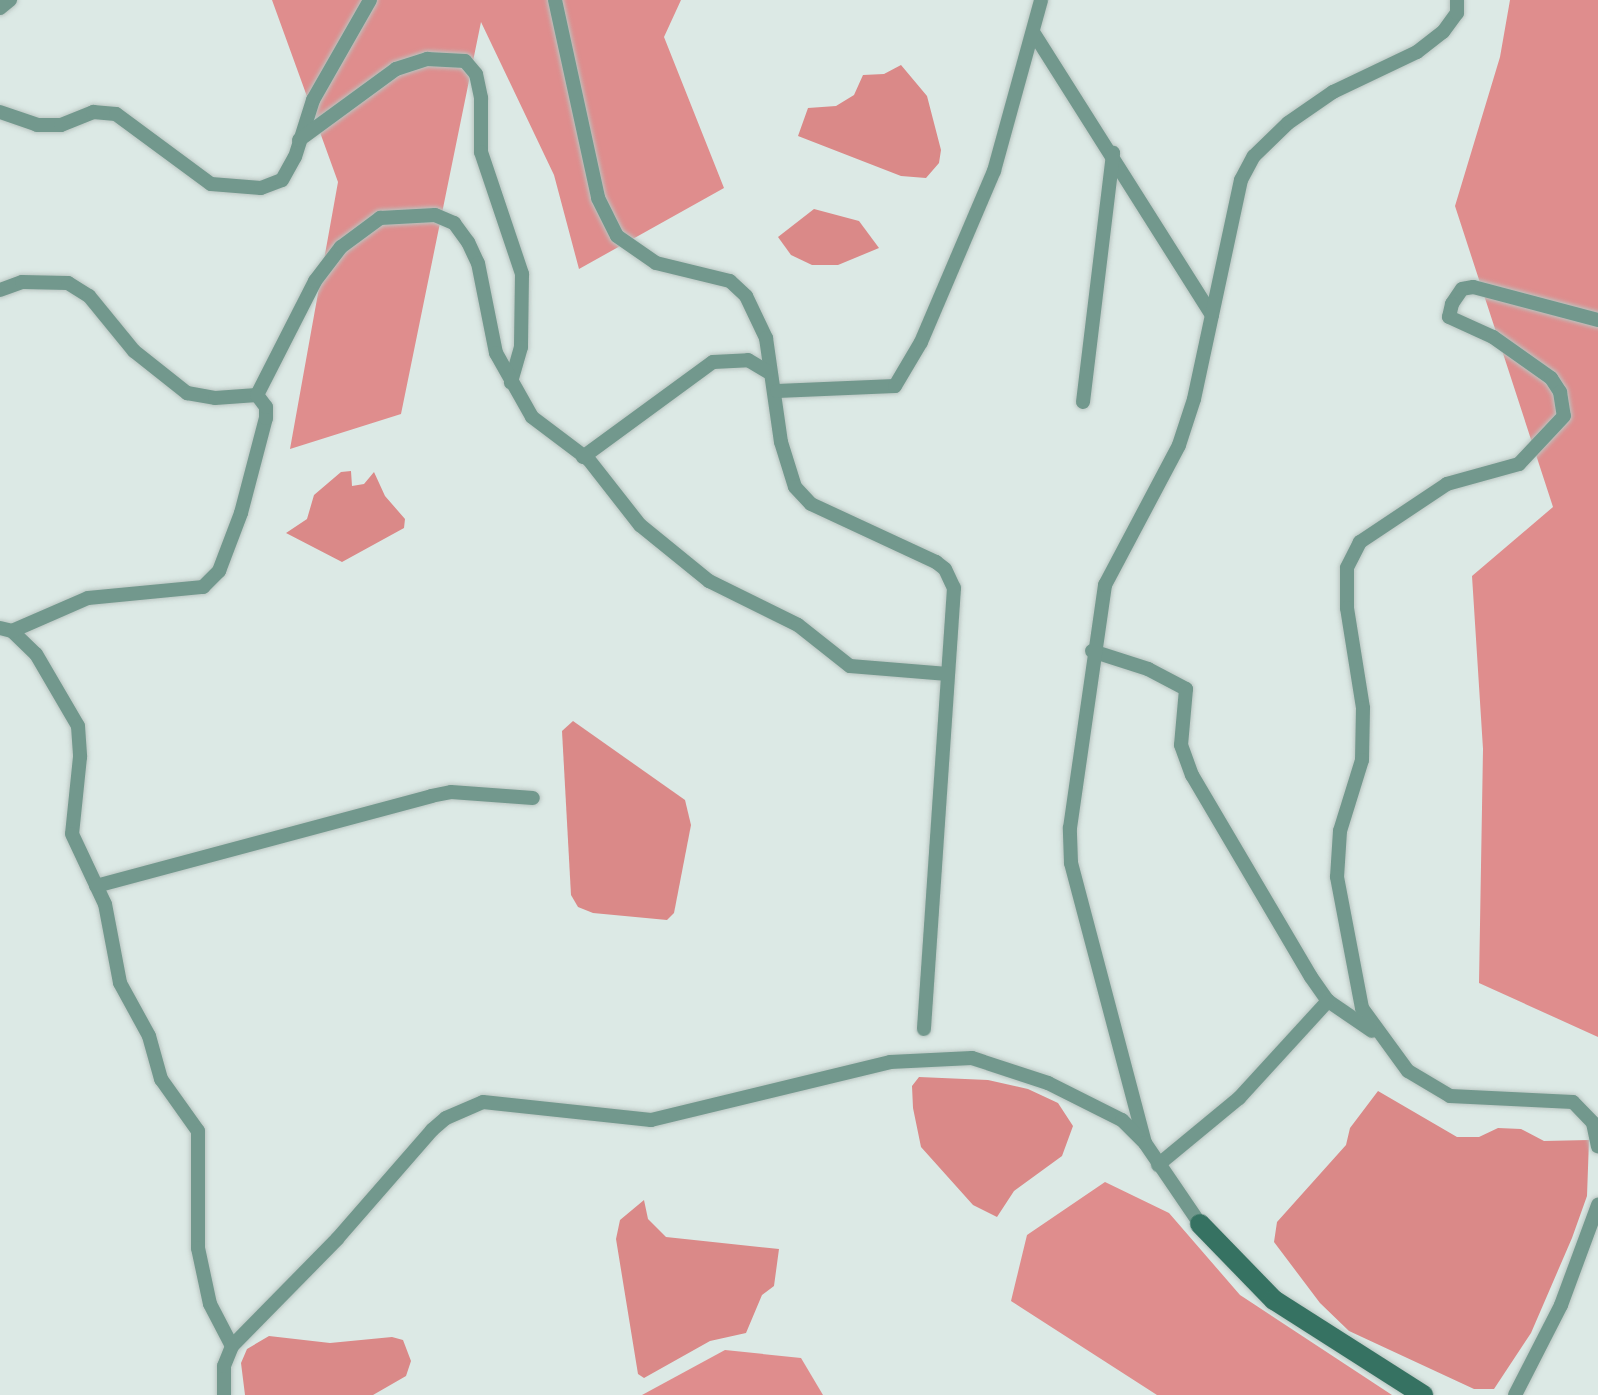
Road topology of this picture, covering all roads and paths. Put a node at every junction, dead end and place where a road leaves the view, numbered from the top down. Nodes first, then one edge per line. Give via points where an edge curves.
1 (10, 0) edge
2 (370, 0) edge
3 (555, 0) edge
4 (1041, 0) edge
5 (1457, 0) edge
6 (0, 8) edge
7 (1033, 32) junction
8 (0, 112) edge
9 (299, 140) junction
10 (1113, 153) junction
11 (0, 290) edge
12 (1212, 315) junction
13 (1598, 320) edge
14 (768, 372) junction
15 (511, 383) junction
16 (777, 391) junction
17 (257, 395) junction
18 (1083, 402) dead end
19 (583, 457) junction
20 (6, 629) edge
21 (1092, 651) junction
22 (948, 674) junction
23 (533, 798) dead end
24 (96, 886) junction
25 (1328, 1001) junction
26 (924, 1029) dead end
27 (1378, 1035) junction
28 (1145, 1143) junction
29 (1598, 1146) edge
30 (1158, 1165) junction
31 (1598, 1205) edge
32 (1200, 1224) joint
33 (232, 1346) junction
34 (224, 1395) edge
35 (1423, 1395) edge
36 (1515, 1395) edge

1 - 6 street
2 - 9 street via 313,100
3 - 14 street via 598,198 617,236 656,263 730,281 759,317
4 - 7 street
5 - 12 street via 1457,13 1443,32 1417,52 1333,92 1288,123 1254,156 1241,180
7 - 10 street
7 - 16 street via 994,171 921,342 895,386 886,391
8 - 9 street via 37,125 61,125 93,112 116,114 179,164 211,184 229,187 261,188 282,180
9 - 15 street via 396,69 427,59 465,61 476,74 481,98 481,152 522,274 521,347
10 - 12 street
10 - 18 street
11 - 17 street via 22,282 68,283 89,296 134,351 187,393 215,398
12 - 21 street via 1179,445 1105,585
13 - 27 street via 1530,298 1462,289 1449,317 1493,337 1551,378 1564,416 1519,464 1447,484 1379,526 1360,542 1347,568 1347,608 1363,708 1362,760 1340,831 1337,877 1355,983
14 - 16 street
14 - 19 street via 748,360 713,362
15 - 17 street via 496,353 478,263 468,242 454,223 435,215 398,214 362,229 341,247 315,281
15 - 19 street via 544,431
16 - 22 street via 781,442 795,487 811,504 945,569 954,588
17 - 20 street via 266,407 266,418 241,513 219,571 203,587 88,598
19 - 22 street via 640,525 709,581 798,625 850,666
20 - 24 street via 36,654 78,726 72,834
21 - 25 street via 1148,669 1186,689 1181,745 1192,775
21 - 28 street via 1070,828 1071,863
22 - 26 street
23 - 24 street via 451,792 431,796
24 - 33 street via 105,904 120,983 149,1036 161,1079 198,1131 198,1248 210,1304
25 - 27 street
25 - 30 street via 1239,1098
27 - 29 street via 1408,1071 1450,1096 1573,1102 1593,1123
28 - 30 street
28 - 33 street via 1093,1102 1006,1066 972,1058 890,1062 651,1120 483,1102 432,1130
30 - 32 street
31 - 36 street via 1561,1305
32 - 35 street via 1274,1300
33 - 34 street via 224,1366

